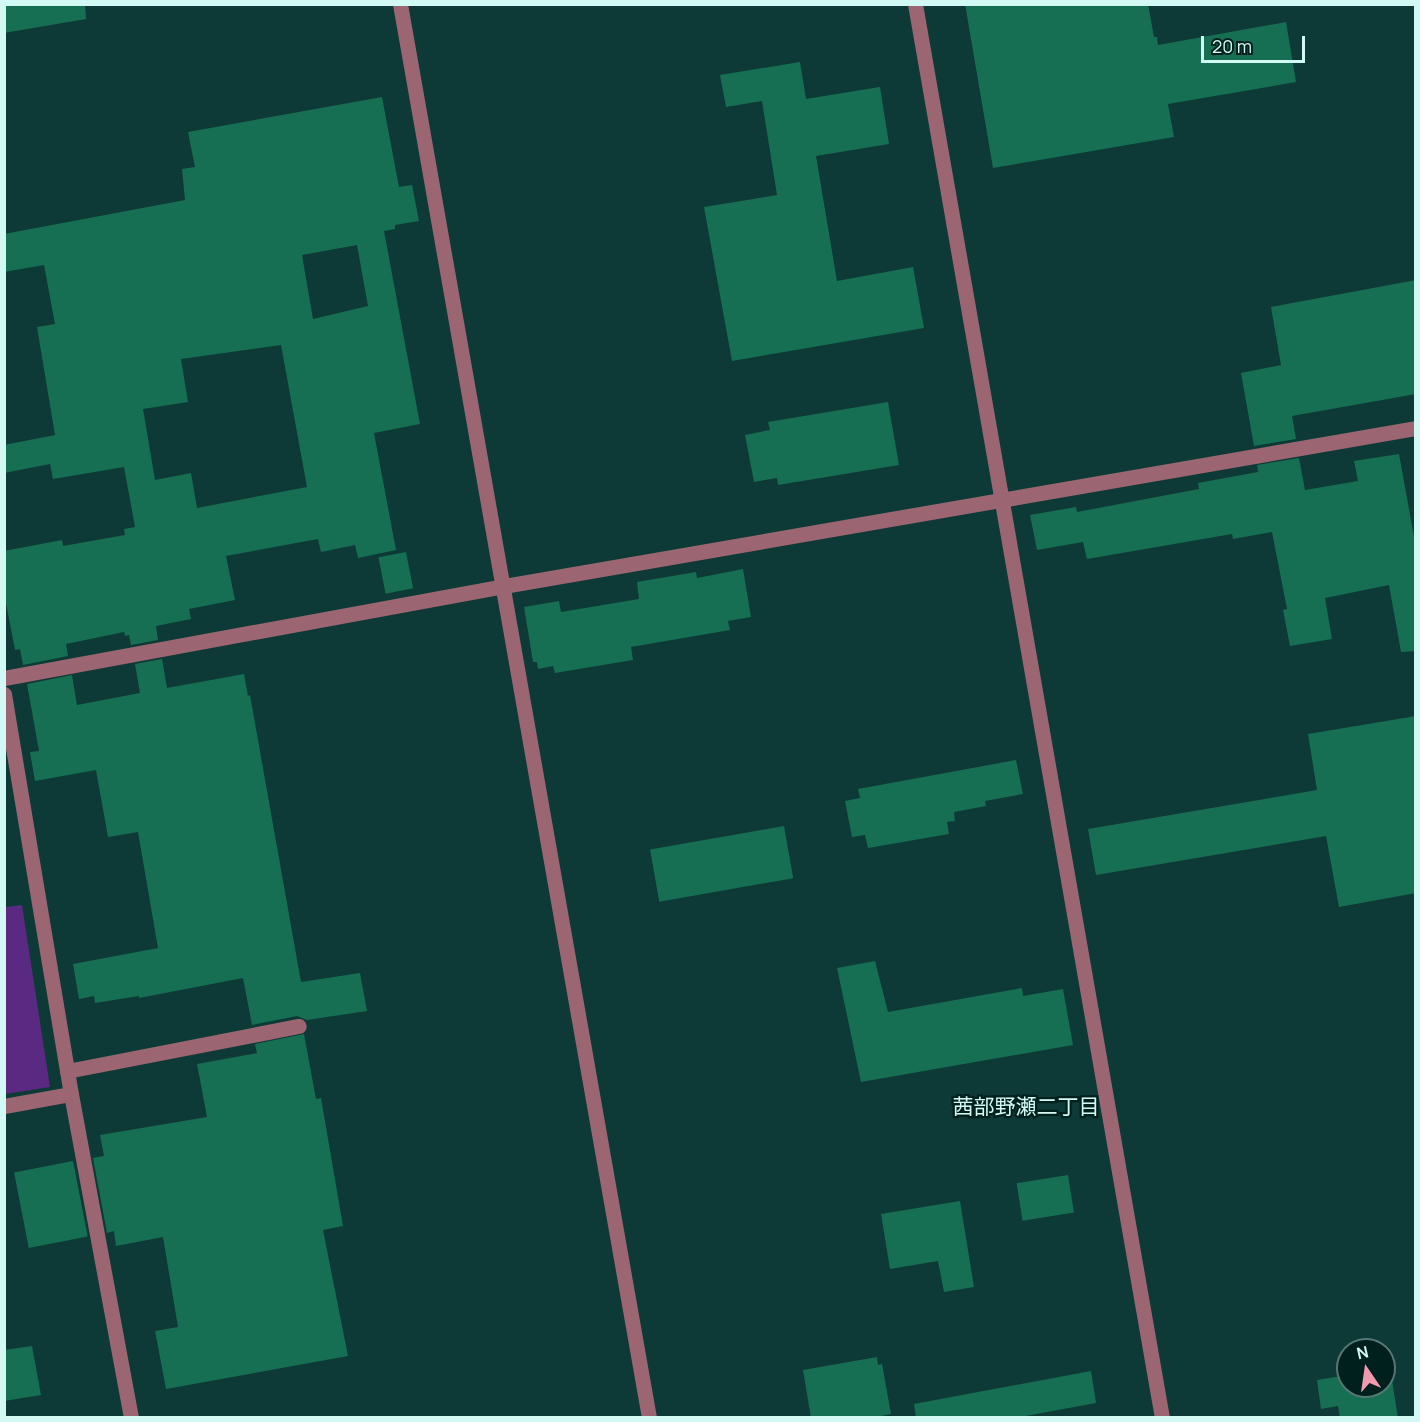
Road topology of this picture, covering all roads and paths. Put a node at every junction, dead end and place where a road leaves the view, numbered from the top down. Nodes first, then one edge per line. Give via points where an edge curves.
1 (400, 4) edge
2 (915, 4) edge
3 (1416, 428) edge
4 (1002, 500) junction
5 (504, 586) junction
6 (4, 678) edge
7 (4, 694) edge
8 (298, 1026) dead end
9 (67, 1071) junction
10 (71, 1094) junction
11 (4, 1106) edge
12 (131, 1418) edge
13 (649, 1418) edge
14 (1161, 1418) edge

1 - 5 street
2 - 4 street
3 - 4 street
4 - 5 street
4 - 14 street
5 - 6 street
5 - 13 street
7 - 9 street
8 - 9 street
9 - 10 street
10 - 11 street
10 - 12 street

